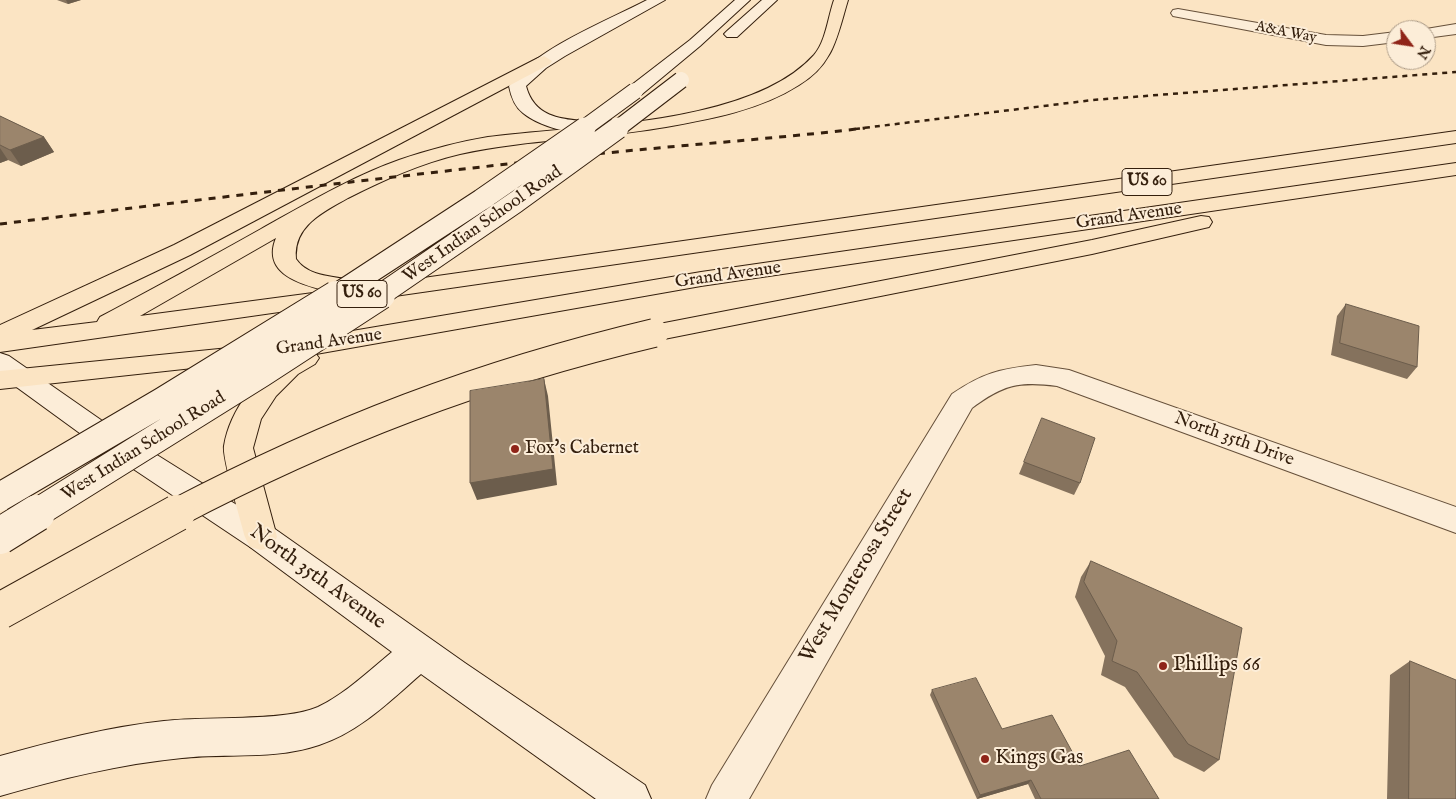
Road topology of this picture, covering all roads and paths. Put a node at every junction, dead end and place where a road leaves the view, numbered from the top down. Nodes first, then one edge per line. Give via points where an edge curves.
1 (743, 0) edge
2 (770, 0) edge
3 (841, 0) edge
4 (653, 1) edge
5 (1178, 13) dead end
6 (1456, 29) edge
7 (1436, 32) edge
8 (1386, 38) edge
9 (724, 41) dead end
10 (544, 61) junction
11 (688, 73) dead end
12 (607, 129) junction
13 (1456, 137) edge
14 (1411, 144) junction
15 (1456, 169) edge
16 (1426, 174) junction
17 (1287, 194) junction
18 (310, 211) junction
19 (780, 234) junction
20 (796, 267) junction
21 (417, 286) junction
22 (96, 330) junction
23 (0, 335) edge
24 (359, 339) junction
25 (0, 343) edge
26 (5, 376) edge
27 (1010, 377) joint
28 (0, 497) edge
29 (1456, 520) edge
30 (0, 536) edge
31 (261, 537) junction
32 (0, 611) edge
33 (420, 652) junction
34 (0, 776) edge
35 (631, 799) edge
36 (726, 799) edge

1 - 28 main road, West Indian School Road, bridge via 635,91 485,198 134,419
2 - 9 main road
3 - 12 highway via 827,48 812,67 784,86 717,111
4 - 10 main road
5 - 8 main road, A&A Way via 1326,40
6 - 7 main road
10 - 12 main road via 526,74 517,86 523,104 541,116 568,126
10 - 23 highway via 182,250
11 - 30 main road, West Indian School Road, bridge via 595,147 427,265 153,442
12 - 18 highway via 454,150 402,166
13 - 14 highway, Grand Avenue / US 60
14 - 16 highway
14 - 19 highway, Grand Avenue / US 60
15 - 16 highway, Grand Avenue / US 60
16 - 17 highway, Grand Avenue / US 60
17 - 20 highway, Grand Avenue / US 60
17 - 32 highway, bridge via 1181,228 654,334 516,368 321,442 168,518
18 - 21 highway via 293,227 282,248 286,265 298,275 314,283 329,285
18 - 22 highway
19 - 20 highway
19 - 21 highway, Grand Avenue / US 60
20 - 24 highway, Grand Avenue / US 60 via 701,279
21 - 22 highway, Grand Avenue / US 60
22 - 25 highway, Grand Avenue / US 60
22 - 26 highway
24 - 26 highway, Grand Avenue / US 60 via 196,362
24 - 31 highway via 331,346 289,368 266,389 248,418 238,448
26 - 31 main road, North 35th Avenue via 91,427
27 - 29 main road, North 35th Drive via 1036,374 1060,377
27 - 36 main road, West Monterosa Street via 986,384 962,401
31 - 33 main road, North 35th Avenue
33 - 34 main road via 339,716 319,726 258,734 184,738 109,749
33 - 35 main road, North 35th Avenue

